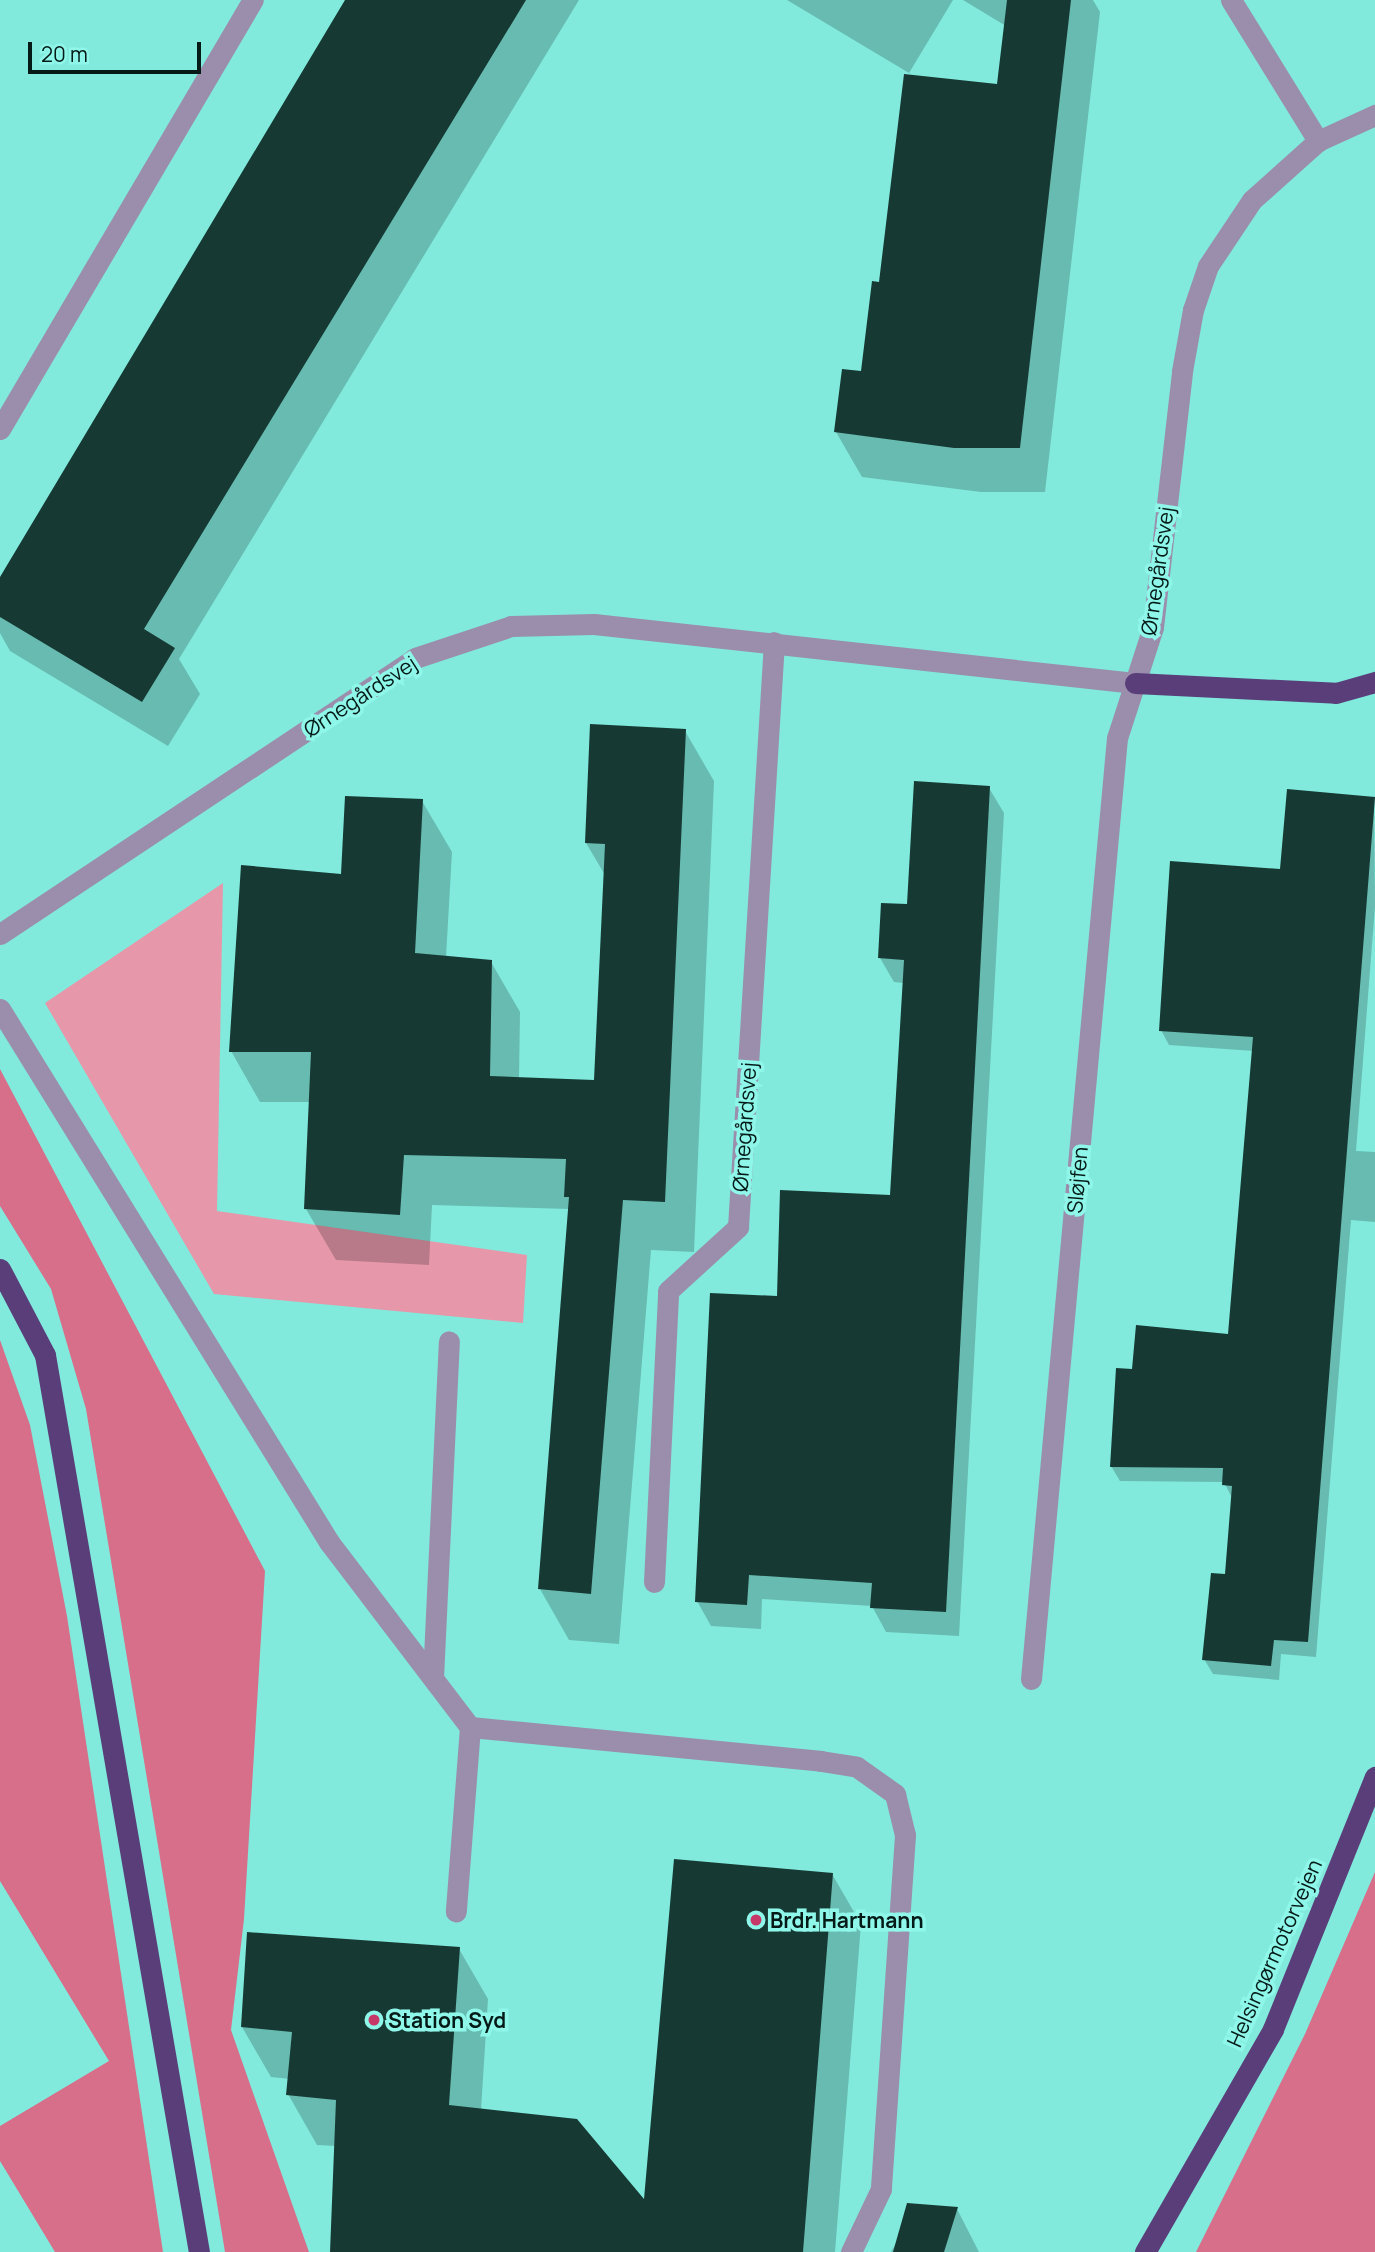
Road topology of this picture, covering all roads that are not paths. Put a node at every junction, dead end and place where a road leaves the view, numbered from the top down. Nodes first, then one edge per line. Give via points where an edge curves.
1 (253, 0) edge
2 (1231, 0) edge
3 (1375, 115) edge
4 (1318, 141) junction
5 (0, 429) edge
6 (774, 642) junction
7 (1135, 682) junction
8 (1375, 682) edge
9 (0, 934) edge
10 (0, 1009) edge
11 (0, 1269) edge
12 (449, 1341) dead end
13 (654, 1582) dead end
14 (433, 1678) junction
15 (1031, 1679) dead end
16 (470, 1727) junction
17 (1375, 1777) edge
18 (456, 1911) dead end
19 (199, 2252) edge
20 (851, 2252) edge
21 (1145, 2252) edge

1 - 5 street
2 - 4 street
3 - 4 street, Ørnegårdsvej
4 - 7 street, Ørnegårdsvej via 1252,200 1208,266 1193,310 1153,627
6 - 7 street, Ørnegårdsvej
6 - 9 street, Ørnegårdsvej via 594,624 510,626 415,658
6 - 13 street, Ørnegårdsvej via 738,1227 667,1291
7 - 8 highway via 1336,693
7 - 15 street, Sløjfen via 1117,738
10 - 14 street via 329,1542
11 - 19 highway via 45,1355
12 - 14 street
14 - 16 street
16 - 18 street
16 - 20 street via 821,1761 857,1767 895,1794 905,1835 881,2189
17 - 21 highway, Helsingørmotorvejen via 1273,2029

